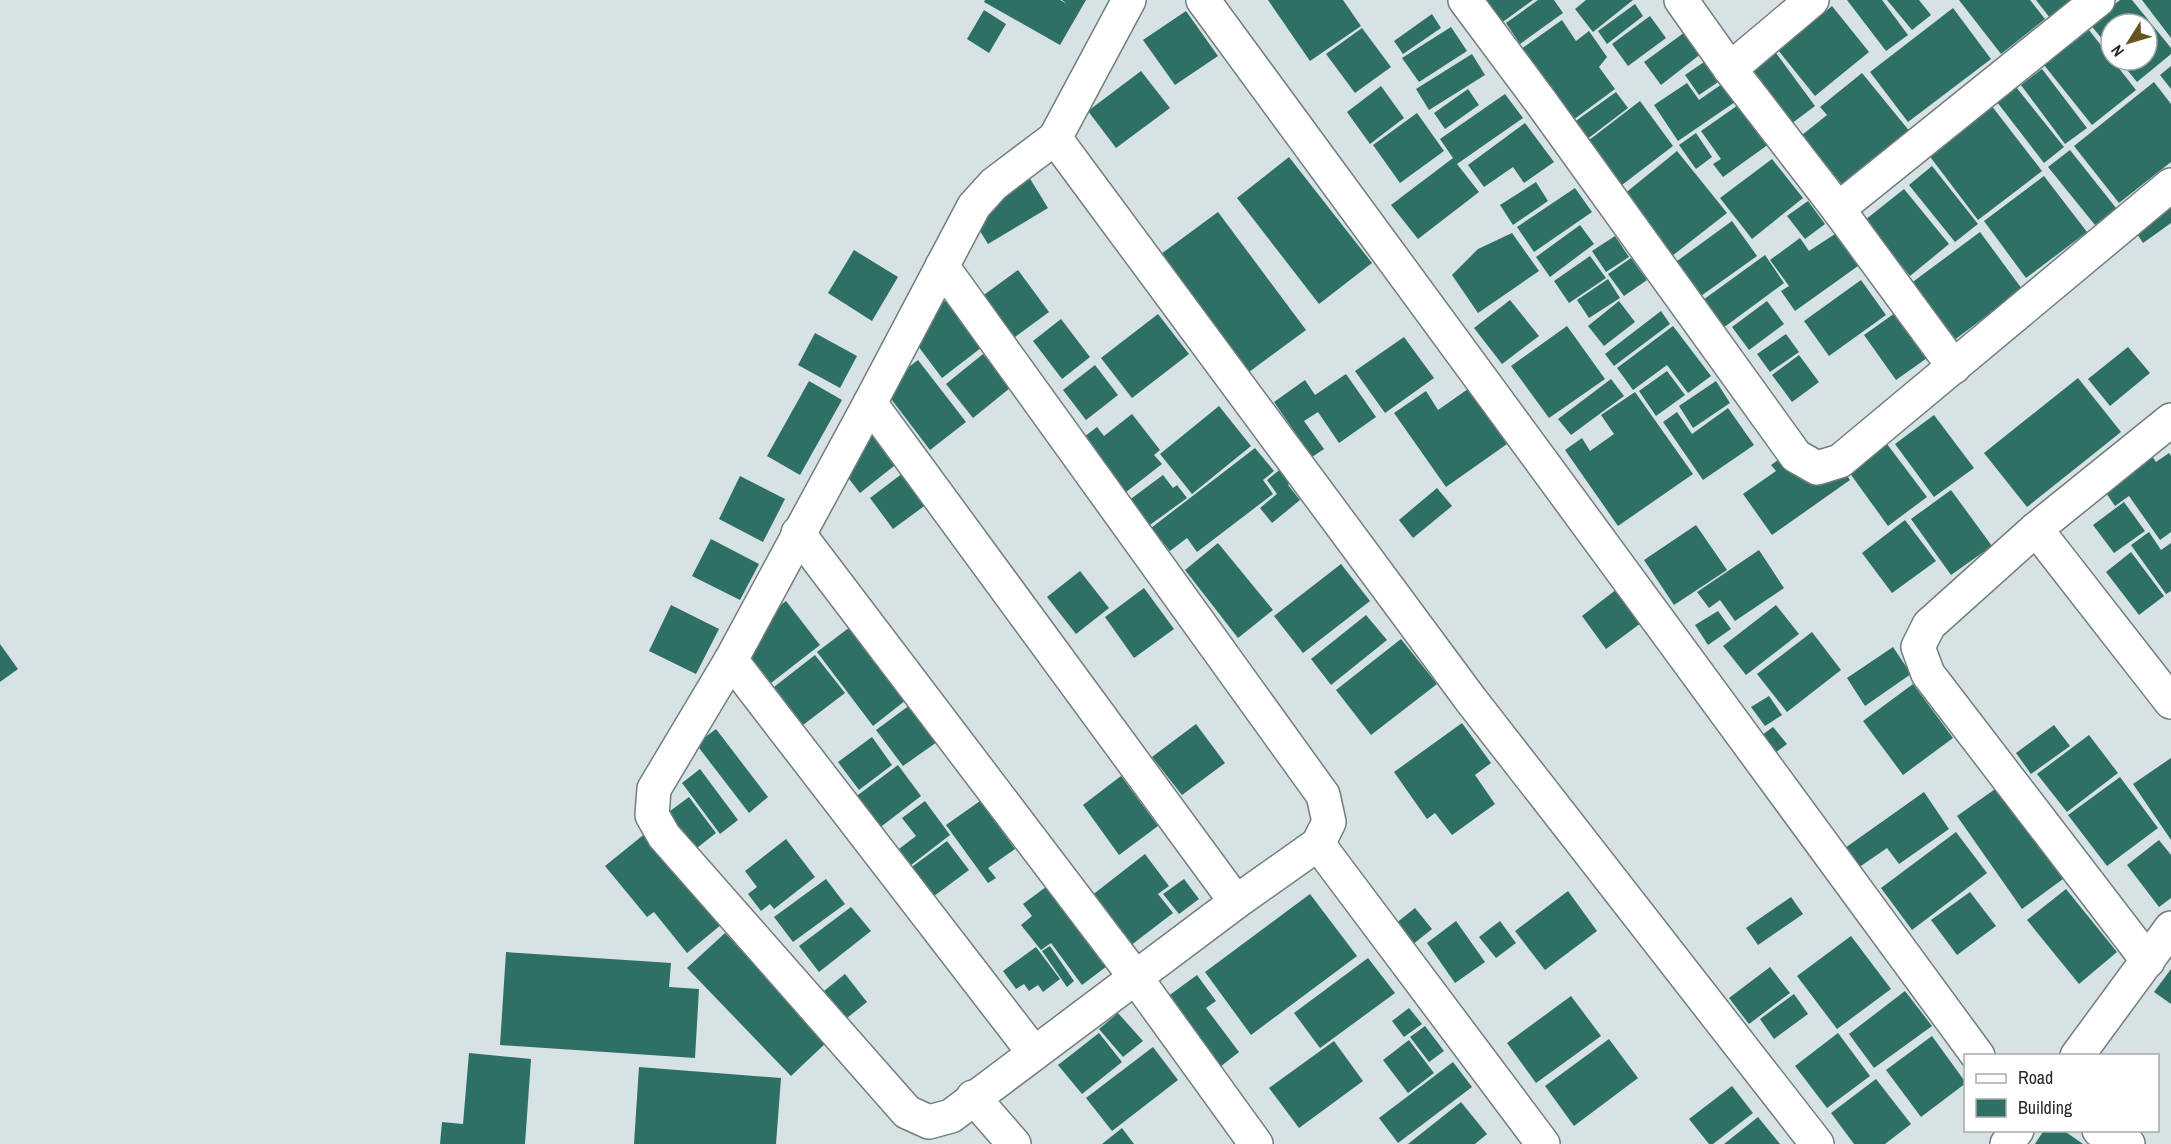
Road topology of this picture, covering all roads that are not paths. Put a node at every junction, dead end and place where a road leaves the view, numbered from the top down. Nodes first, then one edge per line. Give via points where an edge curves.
1 (1129, 0) edge
2 (1203, 0) edge
3 (1465, 0) edge
4 (1681, 0) edge
5 (1812, 0) edge
6 (2098, 0) edge
7 (1730, 69) junction
8 (1055, 138) junction
9 (2171, 185) edge
10 (1838, 209) junction
11 (942, 266) junction
12 (1954, 367) junction
13 (870, 403) junction
14 (2171, 420) edge
15 (2036, 529) junction
16 (798, 533) junction
17 (731, 660) junction
18 (2171, 702) edge
19 (1318, 844) junction
20 (1236, 902) junction
21 (2171, 928) edge
22 (2148, 961) junction
23 (1136, 978) junction
24 (1034, 1053) junction
25 (1977, 1054) edge
26 (2078, 1054) edge
27 (973, 1097) junction
28 (2016, 1132) edge
29 (2102, 1132) edge
30 (1014, 1144) edge
31 (1256, 1144) edge
32 (1544, 1144) edge
33 (1817, 1144) edge
34 (2007, 1144) edge
35 (2128, 1144) edge

1 - 8 street
2 - 25 street
3 - 12 street via 1796,456 1817,468 1840,461
4 - 7 street
5 - 7 street
6 - 10 street
7 - 10 street
8 - 11 street via 994,184 974,206
8 - 33 street via 1471,700
9 - 12 street
10 - 12 street
11 - 13 street
11 - 19 street via 1323,795 1329,822
13 - 16 street
13 - 20 street
14 - 15 street
15 - 18 street
15 - 22 street via 1929,625 1918,647 1928,674
16 - 17 street
16 - 23 street
17 - 24 street
17 - 27 street via 654,789 652,816 664,836 907,1112 929,1122 951,1116
19 - 20 street
19 - 32 street
20 - 23 street
21 - 22 street
22 - 26 street
23 - 24 street
23 - 31 street
24 - 27 street
27 - 30 street
28 - 34 street
29 - 35 street

